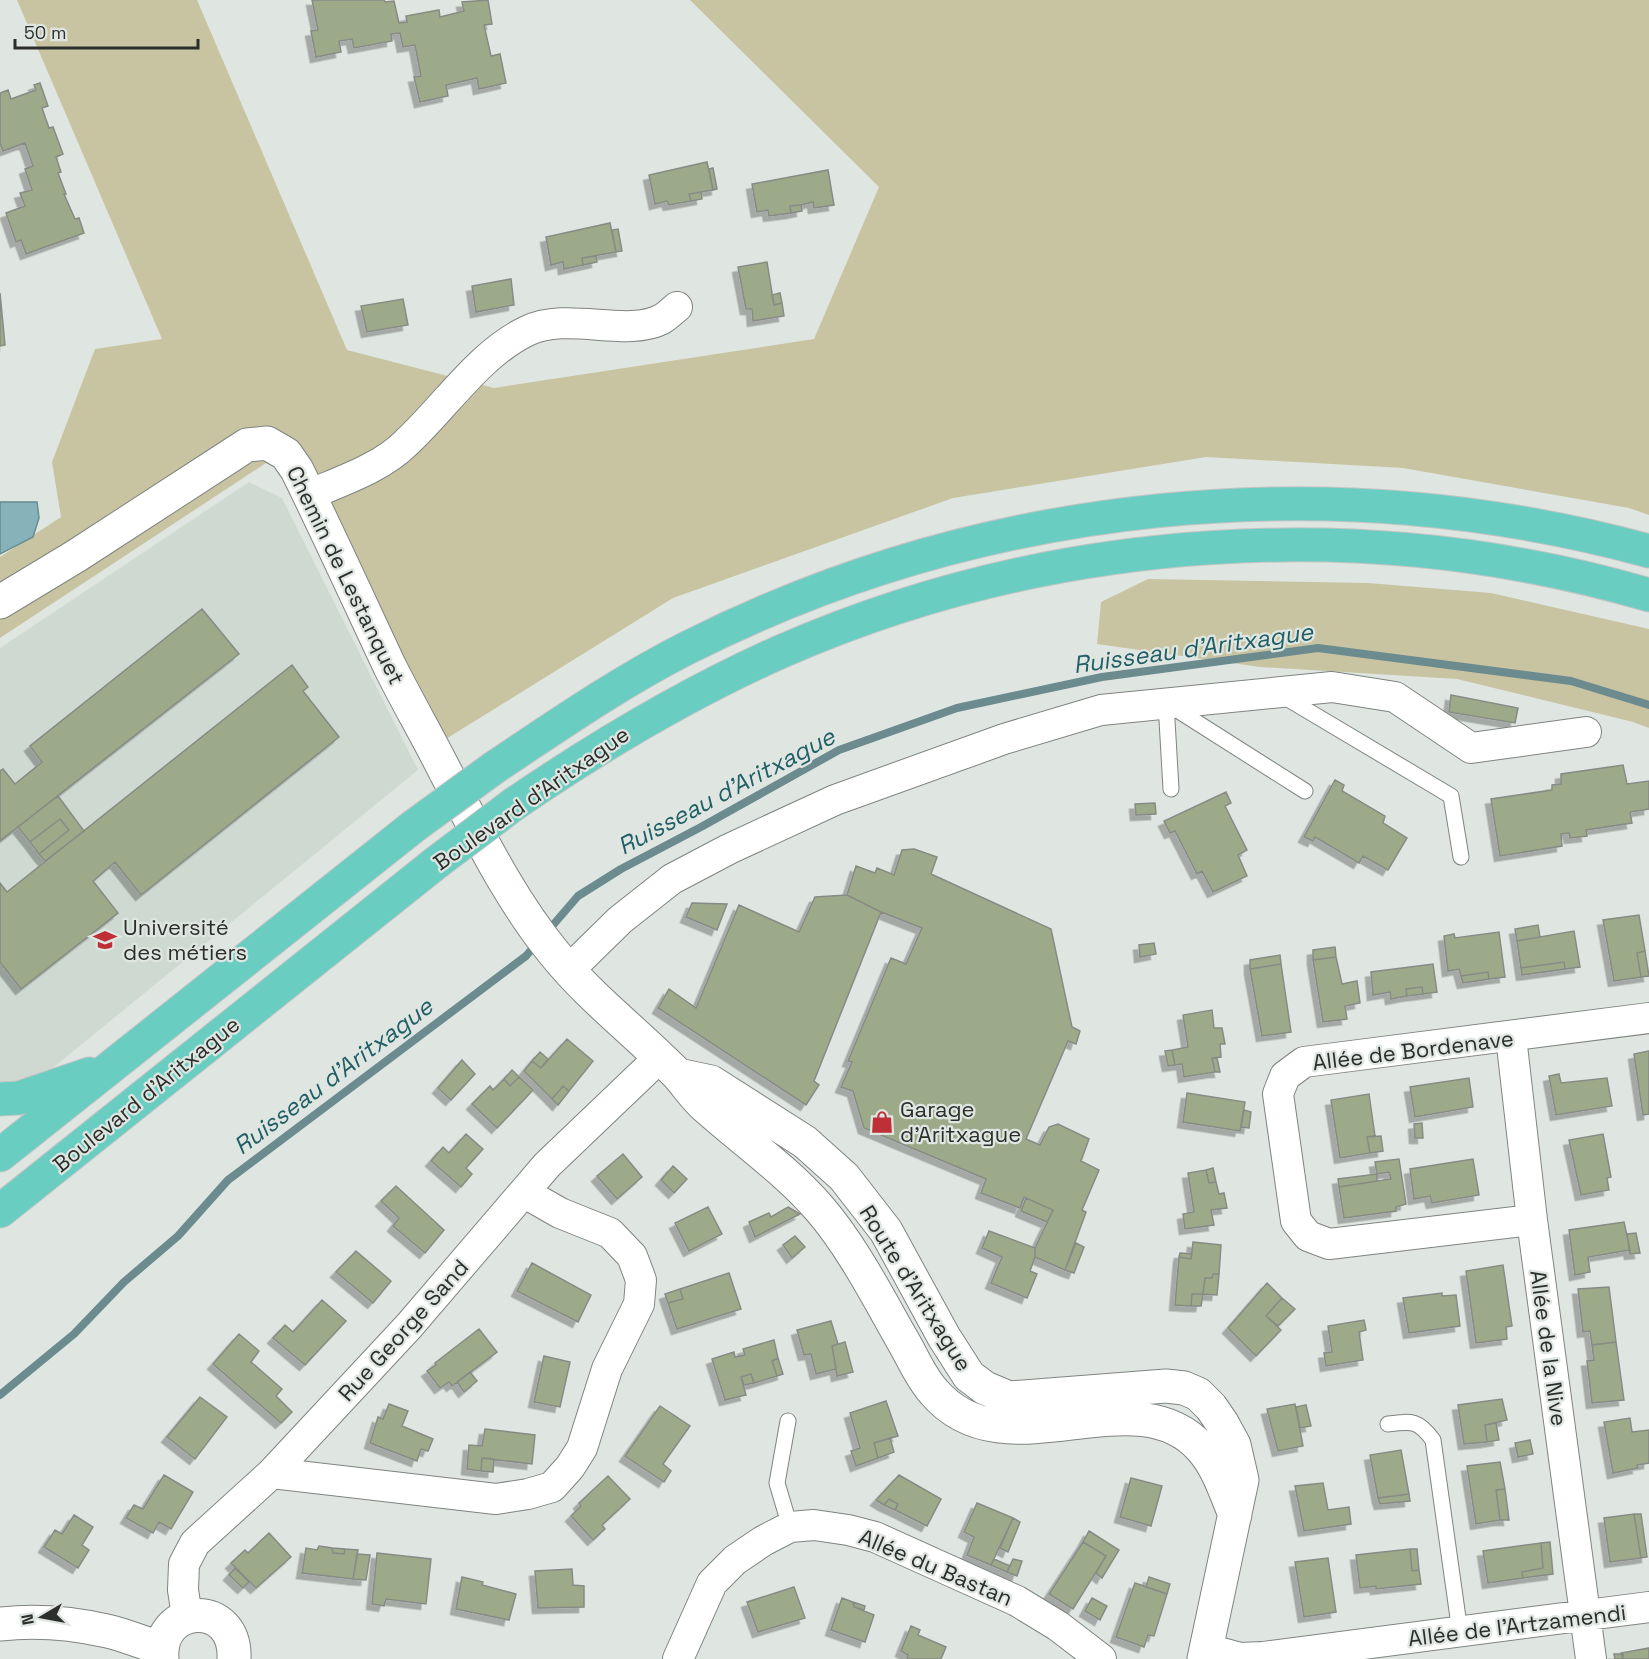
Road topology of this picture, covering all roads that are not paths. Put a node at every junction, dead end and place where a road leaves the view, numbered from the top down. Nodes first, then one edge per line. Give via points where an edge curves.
1 (677, 307) dead end
2 (309, 495) junction
3 (1649, 551) edge
4 (1649, 595) edge
5 (0, 602) edge
6 (1277, 692) junction
7 (1166, 703) junction
8 (1586, 732) dead end
9 (1171, 789) dead end
10 (1305, 791) dead end
11 (1461, 857) dead end
12 (569, 970) junction
13 (1649, 1018) edge
14 (1511, 1037) junction
15 (113, 1065) junction
16 (668, 1066) junction
17 (0, 1099) edge
18 (0, 1155) edge
19 (525, 1192) junction
20 (0, 1211) edge
21 (1532, 1220) junction
22 (788, 1421) dead end
23 (1388, 1424) dead end
24 (272, 1473) junction
25 (790, 1527) junction
26 (1649, 1607) edge
27 (187, 1616) junction
28 (1585, 1616) junction
29 (0, 1624) edge
30 (1460, 1632) junction
31 (161, 1654) edge
32 (1206, 1654) edge
33 (234, 1659) edge
34 (678, 1659) edge
35 (1101, 1659) edge
36 (1591, 1659) edge

1 - 2 street via 662,319 639,325 552,322 528,330 482,365 405,445 380,462
2 - 5 street, Chemin de Lestanquet via 286,454 267,443 247,445
2 - 12 street, Chemin de Lestanquet via 392,671 489,856 540,935
3 - 15 main road, Boulevard d'Aritxague, bridge via 1580,533 1473,514 1379,505 1284,502 1191,506 1048,525 907,560 816,591 685,649 562,722 414,826
4 - 20 main road, Boulevard d'Aritxague, bridge via 1576,577 1427,552 1344,546 1251,546 1108,558 1057,567 943,594 868,618 780,652 653,715 568,766 437,862
6 - 7 street
6 - 8 street via 1332,687 1395,698 1471,748
6 - 11 lane via 1451,796
7 - 9 lane
7 - 10 lane
7 - 12 street via 1101,710 1025,732 835,800 672,879 620,920
12 - 16 street
13 - 14 street, Allée de Bordenave
14 - 21 street, Allée de la Nive
14 - 21 street, Allée de Bordenave via 1304,1062 1285,1076 1278,1094 1296,1221 1308,1236 1329,1244
15 - 17 main road via 19,1098
15 - 18 main road, Boulevard d'Aritxague
16 - 19 street, Rue George Sand via 547,1165
16 - 32 street, Route d'Aritxague via 711,1082 805,1142 844,1177 886,1231 969,1376 985,1388 1009,1398 1166,1386 1198,1394 1211,1407 1234,1445 1242,1480
19 - 24 street, Rue George Sand via 409,1326
19 - 24 street via 560,1213 610,1233 633,1256 641,1280 639,1304 607,1369 582,1448 552,1487 496,1499
21 - 28 street, Allée de la Nive
22 - 25 lane via 777,1483
23 - 30 lane via 1422,1425 1433,1440
24 - 27 street, Rue George Sand via 195,1543 184,1564
25 - 34 street, Allée du Bastan via 735,1560 712,1583
25 - 35 street, Allée du Bastan via 814,1525 875,1537 1017,1601
26 - 28 street, Allée de l'Artzamendi
27 - 31 street via 165,1634
27 - 33 street via 211,1617 221,1623 229,1632
28 - 30 street, Allée de l'Artzamendi
28 - 36 street, Allée de la Nive
29 - 31 street via 61,1624 109,1631
30 - 32 street, Allée de l'Artzamendi via 1263,1657

